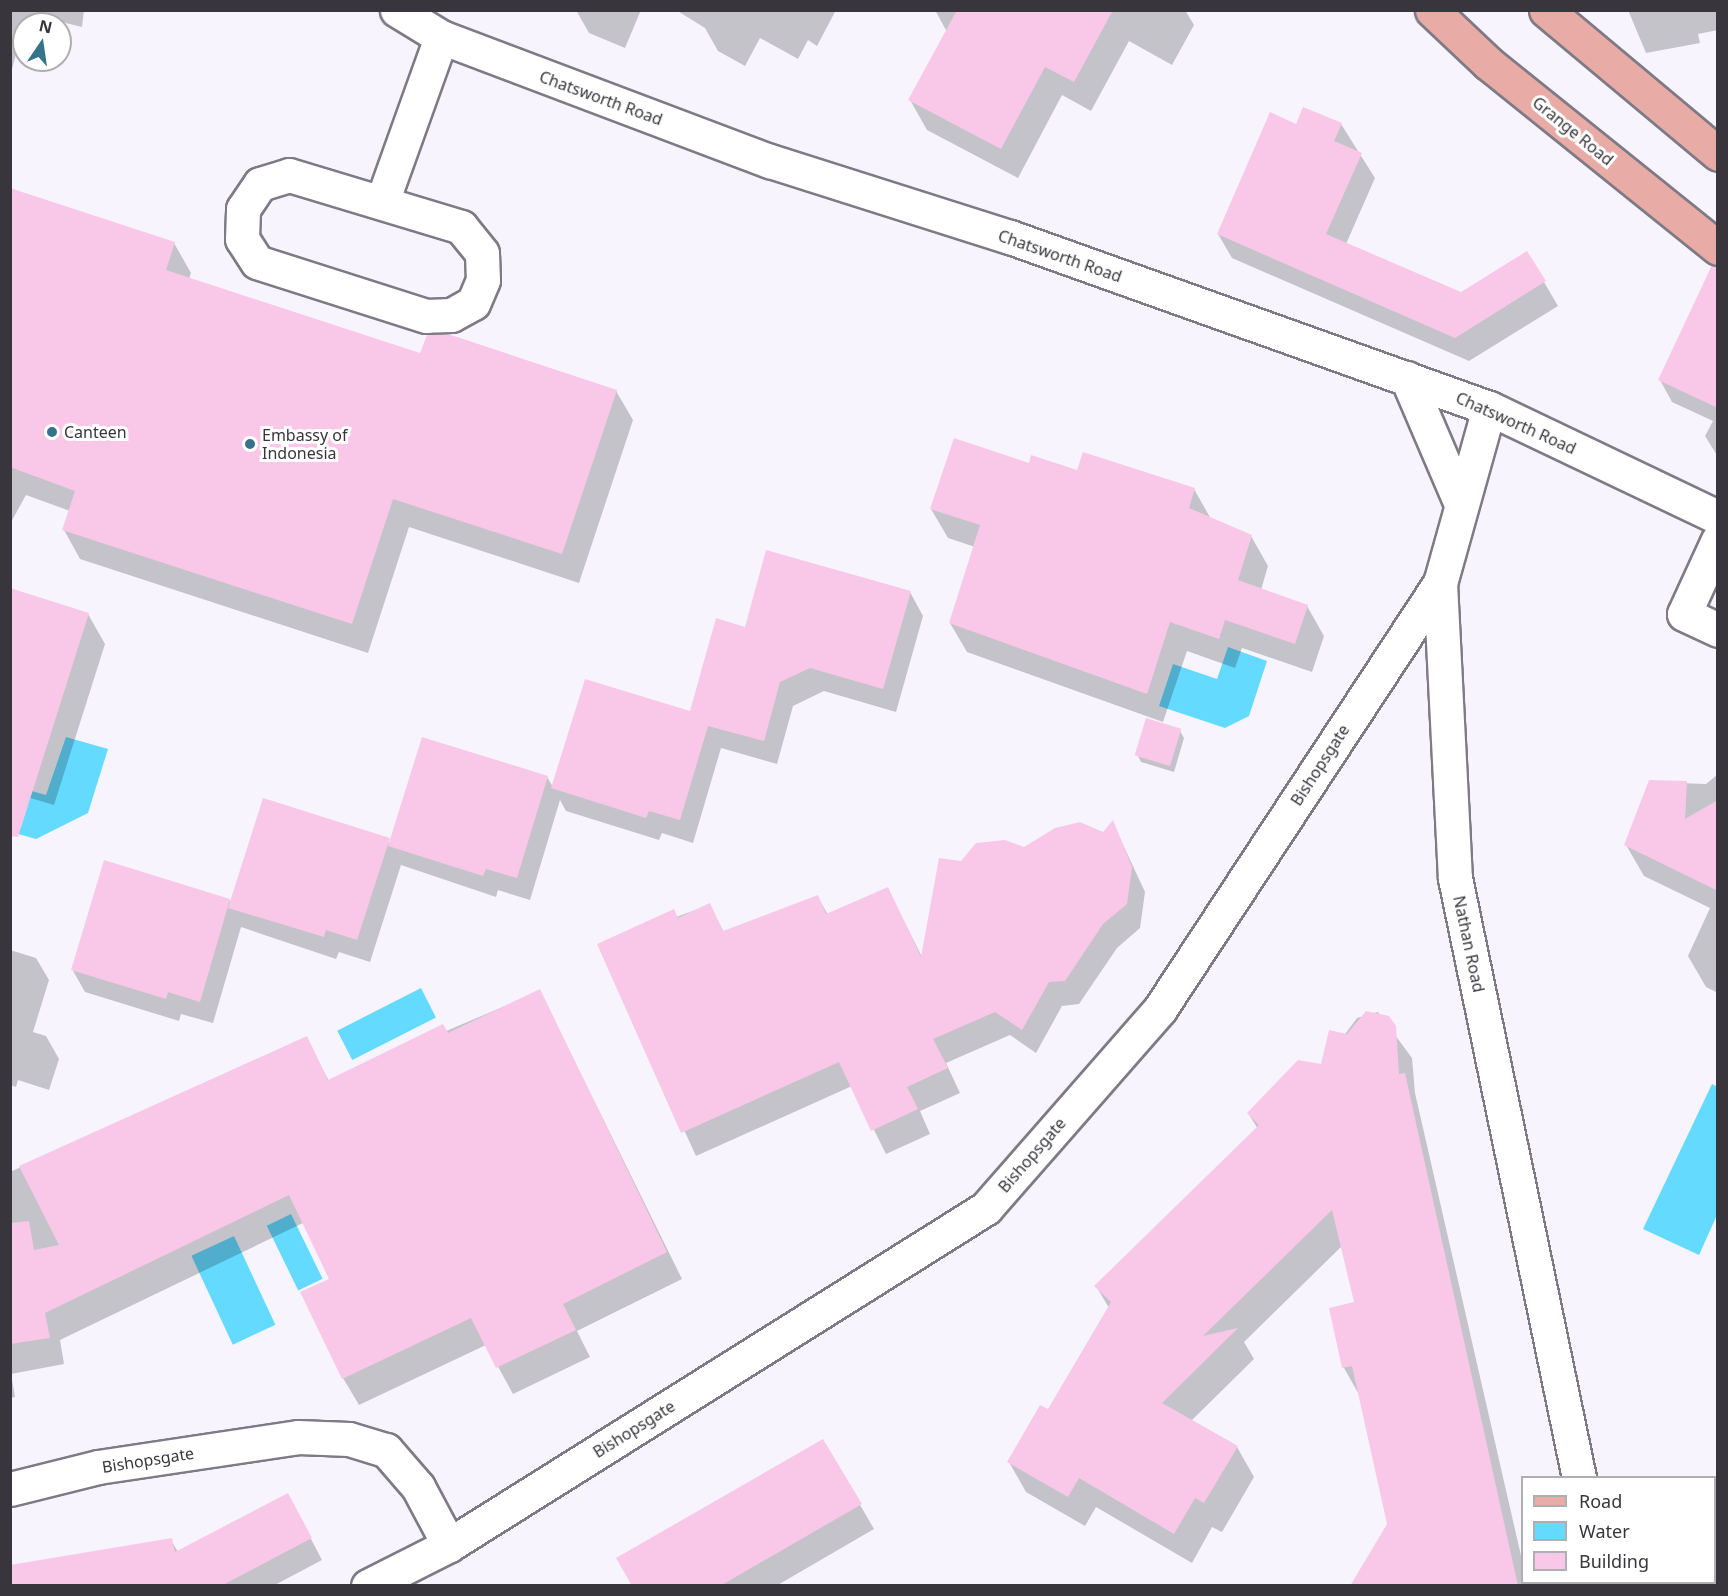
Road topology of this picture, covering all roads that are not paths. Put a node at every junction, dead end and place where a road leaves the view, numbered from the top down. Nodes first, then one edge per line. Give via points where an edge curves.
1 (397, 10) edge
2 (1432, 10) edge
3 (1545, 10) edge
4 (441, 37) junction
5 (1718, 154) edge
6 (382, 202) junction
7 (1718, 248) edge
8 (1407, 378) junction
9 (1489, 408) junction
10 (1461, 504) junction
11 (1718, 517) edge
12 (1718, 540) edge
13 (1440, 584) junction
14 (1718, 630) edge
15 (1579, 1476) edge
16 (10, 1489) edge
17 (449, 1545) junction
18 (368, 1586) edge

1 - 4 street, Chatsworth Road
2 - 7 main road, Grange Road via 1488,63
3 - 5 main road
4 - 6 street
4 - 8 street, Chatsworth Road via 770,161 1010,237
6 - 6 street via 461,227 482,253 483,280 473,303 451,315 426,316 257,262 242,239 243,208 260,184 289,175
8 - 9 street, Chatsworth Road
8 - 10 street
9 - 10 street, Nathan Road
9 - 11 street, Chatsworth Road
10 - 13 street, Nathan Road
12 - 14 street via 1684,614
13 - 15 street, Nathan Road via 1455,878
13 - 17 street, Bishopsgate via 1160,1009 986,1208
16 - 17 street, Bishopsgate via 98,1467 286,1439 349,1439 386,1450 418,1487
17 - 18 street, Bishopsgate

